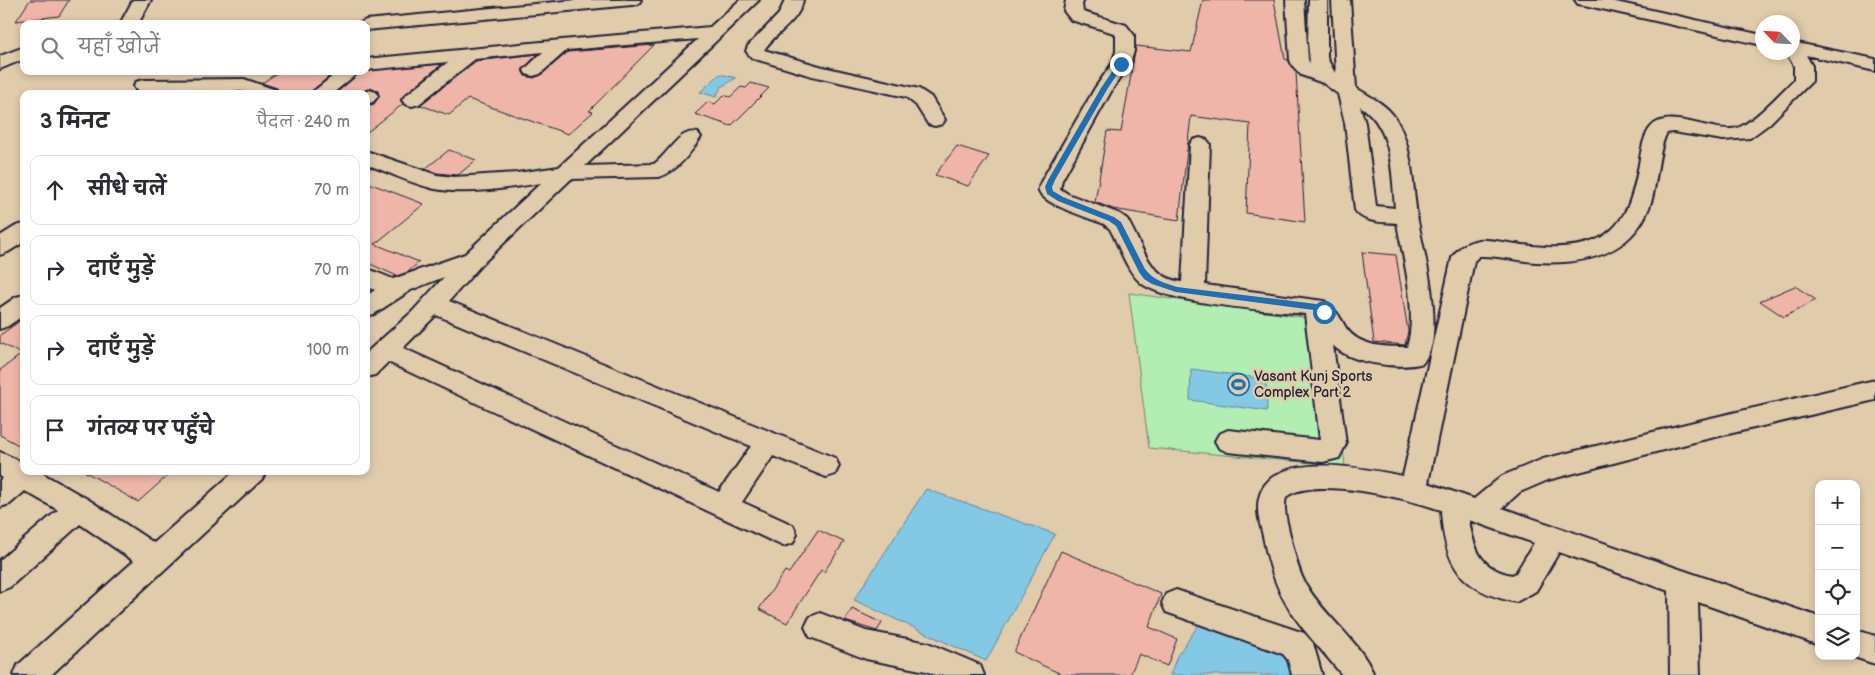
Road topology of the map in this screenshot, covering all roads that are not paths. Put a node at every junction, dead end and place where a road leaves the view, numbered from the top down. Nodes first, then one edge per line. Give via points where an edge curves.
1 (143, 0) edge
2 (632, 0) edge
3 (750, 0) edge
4 (794, 0) edge
5 (1075, 0) edge
6 (1294, 0) edge
7 (1318, 0) edge
8 (1341, 0) edge
9 (1584, 0) edge
10 (563, 4) edge
11 (128, 20) edge
12 (370, 24) edge
13 (717, 32) junction
14 (1755, 38) edge
15 (562, 45) junction
16 (20, 54) edge
17 (470, 54) junction
18 (0, 63) edge
19 (370, 65) edge
20 (1875, 65) edge
21 (533, 70) dead end
22 (259, 75) edge
23 (345, 75) edge
24 (1329, 78) junction
25 (143, 86) dead end
26 (238, 89) edge
27 (324, 90) edge
28 (1347, 91) junction
29 (412, 100) dead end
30 (935, 120) dead end
31 (691, 137) dead end
32 (1200, 144) dead end
33 (370, 158) edge
34 (564, 173) junction
35 (1407, 217) junction
36 (14, 235) edge
37 (0, 247) edge
38 (473, 259) junction
39 (370, 278) edge
40 (392, 288) junction
41 (1193, 292) junction
42 (433, 304) junction
43 (370, 305) edge
44 (20, 306) edge
45 (1316, 307) junction
46 (0, 320) edge
47 (386, 350) junction
48 (370, 364) edge
49 (1875, 390) edge
50 (1228, 441) dead end
51 (768, 442) junction
52 (0, 463) edge
53 (826, 466) dead end
54 (20, 474) edge
55 (249, 475) edge
56 (24, 476) joint
57 (1412, 489) junction
58 (0, 496) edge
59 (724, 507) junction
60 (79, 508) junction
61 (1466, 508) junction
62 (782, 534) dead end
63 (1553, 537) junction
64 (156, 560) junction
65 (0, 578) edge
66 (1683, 584) junction
67 (1176, 603) dead end
68 (820, 627) dead end
69 (1815, 630) edge
70 (1860, 645) edge
71 (1875, 650) edge
72 (29, 675) edge
73 (969, 675) edge
74 (1307, 675) edge
75 (1359, 675) edge
76 (1685, 675) edge

1 - 11 street
2 - 10 street
3 - 13 street
4 - 30 street via 794,6 758,46 757,53 819,72 912,93 924,101
5 - 41 street via 1073,11 1077,16 1120,29 1125,34 1125,51 1121,64 1052,180 1050,192 1119,224 1146,277 1166,287
6 - 24 street via 1302,68
7 - 24 street via 1317,59
8 - 28 street
9 - 14 street
10 - 12 street
13 - 15 street
13 - 34 street
15 - 17 street
15 - 21 street
16 - 18 street
17 - 19 street
17 - 29 street
20 - 57 street via 1792,47 1803,66 1803,81 1749,131 1734,135 1664,126 1659,130 1636,212 1631,224 1616,238 1578,253 1540,254 1484,248 1468,253 1460,266
22 - 26 street
23 - 27 street
24 - 28 street
25 - 26 street
28 - 35 street via 1375,108 1388,122 1397,152
28 - 35 street via 1355,123 1366,210
31 - 34 street via 660,170
32 - 41 street
33 - 34 street via 446,184 517,180
34 - 38 street
35 - 45 street via 1421,307 1419,348 1414,356 1401,357 1350,347 1324,312
36 - 37 street
38 - 40 street
38 - 42 street
39 - 40 street
40 - 43 street
41 - 45 street
42 - 47 street
42 - 51 street
44 - 46 street
45 - 50 street via 1332,448 1323,451
47 - 48 street
47 - 59 street
49 - 61 street via 1543,470
51 - 53 street
51 - 59 street
52 - 54 street
55 - 64 street
56 - 58 street
56 - 60 street
57 - 61 street
57 - 75 street via 1335,477 1296,479 1276,488 1272,499 1284,570 1309,614
59 - 62 street
60 - 64 street
60 - 65 street
61 - 63 street
61 - 63 street via 1456,531 1471,569 1484,580 1505,588 1516,589 1526,582
63 - 66 street
64 - 72 street
66 - 69 street
66 - 76 street
67 - 74 street via 1293,643 1302,653
68 - 73 street via 866,644 928,657
70 - 71 street

